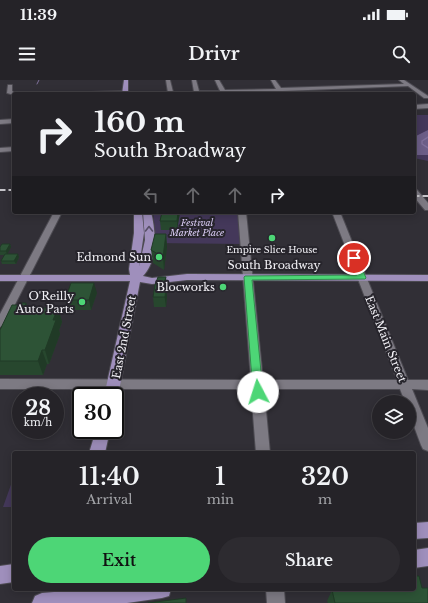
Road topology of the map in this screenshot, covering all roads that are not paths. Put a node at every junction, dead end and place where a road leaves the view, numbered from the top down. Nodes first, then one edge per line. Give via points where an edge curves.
1 (126, 80) edge
2 (168, 80) edge
3 (194, 80) edge
4 (218, 80) edge
5 (273, 80) edge
6 (402, 80) edge
7 (328, 84) dead end
8 (409, 85) junction
9 (10, 86) dead end
10 (332, 88) junction
11 (125, 92) edge
12 (170, 92) edge
13 (197, 92) edge
14 (224, 92) edge
15 (281, 92) edge
16 (335, 92) edge
17 (12, 93) edge
18 (416, 98) edge
19 (416, 106) edge
20 (428, 106) edge
21 (12, 121) edge
22 (0, 122) edge
23 (12, 149) edge
24 (0, 150) edge
25 (416, 194) edge
26 (428, 208) edge
27 (57, 214) edge
28 (138, 214) edge
29 (147, 214) edge
30 (242, 214) edge
31 (337, 214) edge
32 (248, 277) junction
33 (0, 278) edge
34 (24, 278) junction
35 (136, 278) junction
36 (362, 278) junction
37 (428, 278) edge
38 (0, 324) edge
39 (0, 384) edge
40 (258, 385) junction
41 (405, 385) junction
42 (428, 385) edge
43 (114, 387) edge
44 (72, 388) edge
45 (124, 390) edge
46 (101, 439) edge
47 (428, 445) edge
48 (98, 451) edge
49 (263, 451) edge
50 (428, 530) edge
51 (416, 531) edge
52 (428, 557) edge
53 (416, 558) edge
54 (12, 573) edge
55 (0, 574) edge
56 (147, 591) edge
57 (275, 591) edge
58 (54, 599) edge
59 (276, 603) edge

1 - 11 main road
2 - 12 street
3 - 13 street
4 - 14 street
5 - 15 street
6 - 8 street
7 - 10 street
8 - 10 street
8 - 18 street via 426,97
9 - 17 street via 9,92
10 - 15 street
10 - 16 street
19 - 20 street
21 - 22 street
23 - 24 street
25 - 26 street
27 - 34 street
28 - 35 main road via 139,233 134,269
35 -> 29 main road via 144,269 150,228
30 - 32 street
31 - 36 street, East Main Street
32 - 35 main road, South Broadway via 152,280
32 - 36 main road, South Broadway
32 - 40 street
33 - 34 main road, South Broadway
34 - 35 main road, South Broadway
34 - 38 street
35 - 43 main road, East 2nd Street
36 - 37 main road, South Broadway
36 - 41 street, East Main Street
39 - 44 street
40 - 41 street
40 - 45 street
40 - 49 street
41 - 42 street
41 - 47 street, East Main Street
46 - 48 main road
50 - 51 main road
52 - 53 main road
54 - 55 main road
56 - 58 main road via 86,599
57 - 59 street

